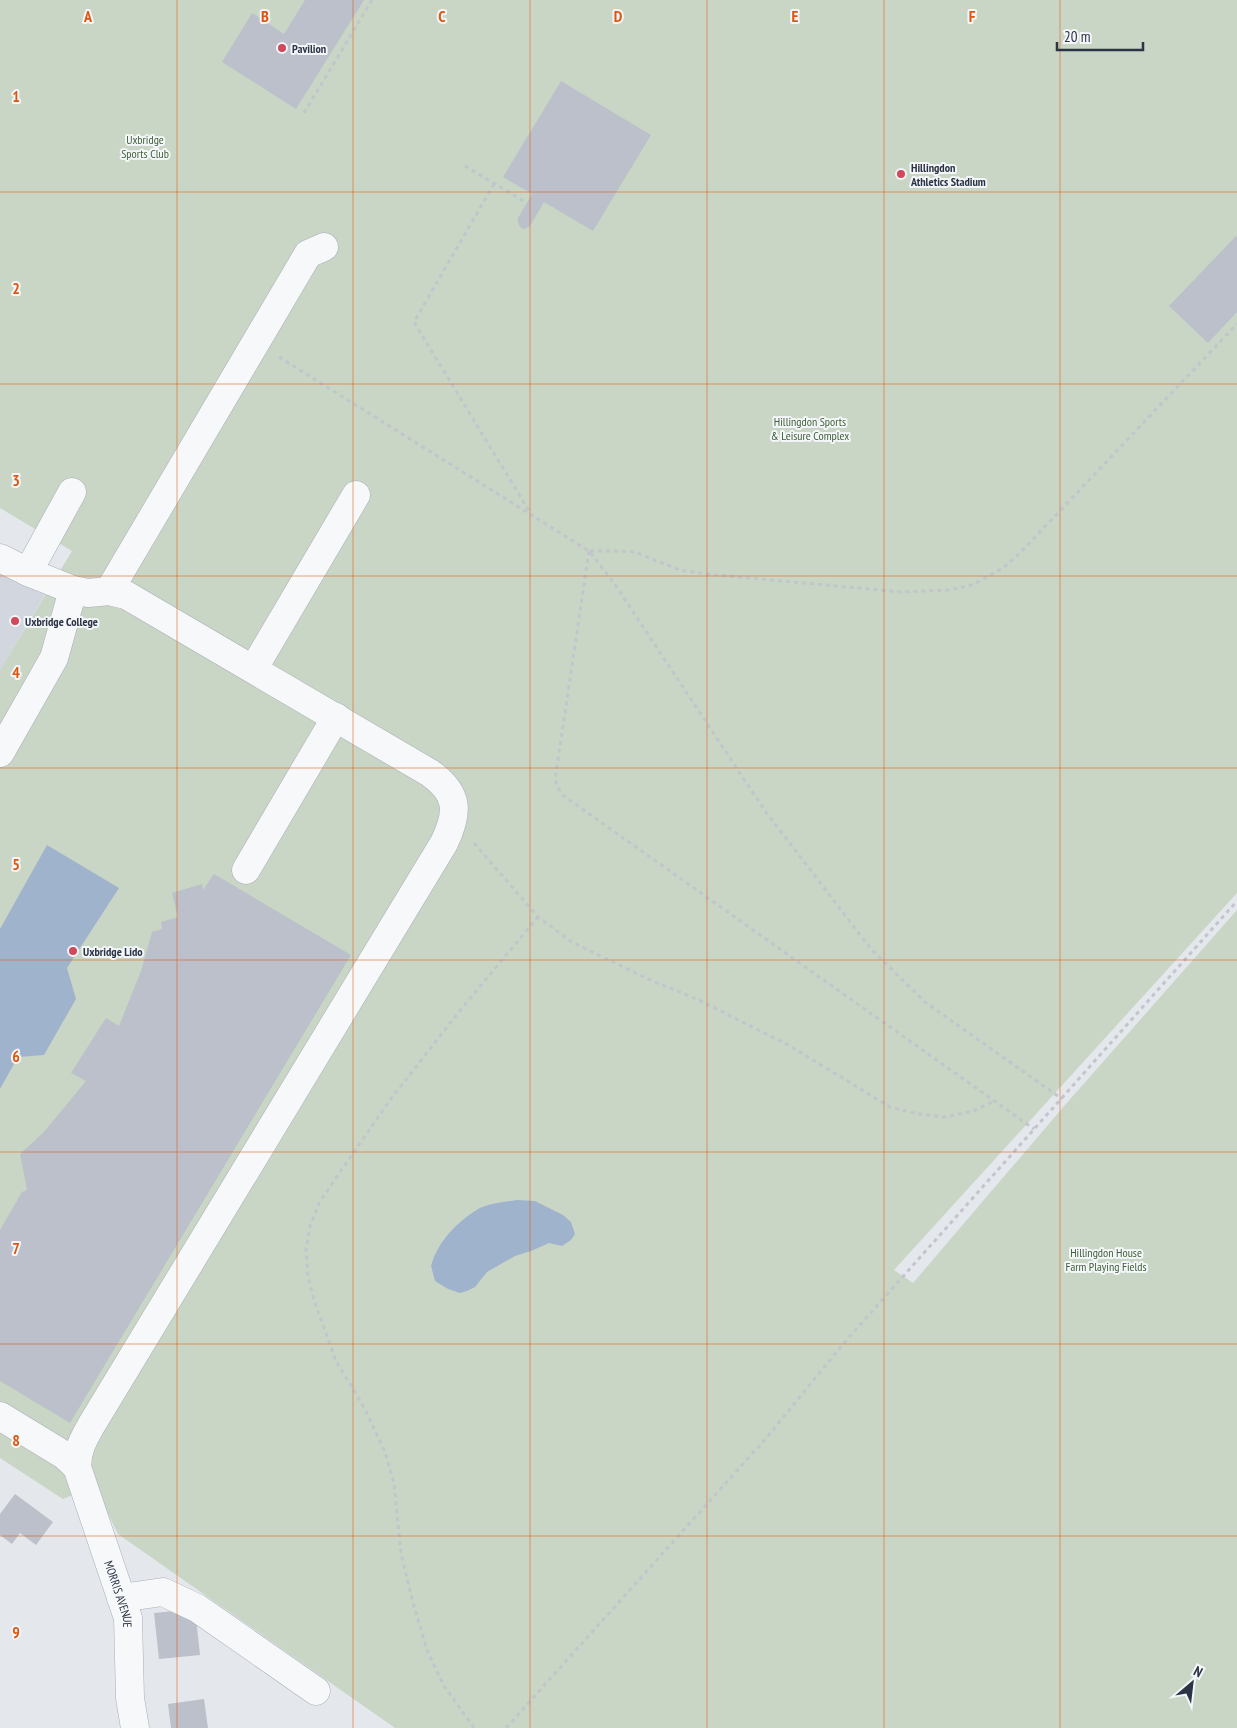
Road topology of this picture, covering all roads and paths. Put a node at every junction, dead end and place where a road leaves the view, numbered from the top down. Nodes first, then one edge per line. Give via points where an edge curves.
1 (372, 0) edge
2 (304, 113) dead end
3 (465, 166) dead end
4 (494, 184) junction
5 (527, 203) dead end
6 (324, 247) dead end
7 (1237, 324) edge
8 (256, 342) junction
9 (72, 492) dead end
10 (356, 494) dead end
11 (532, 516) junction
12 (589, 552) junction
13 (1, 561) edge
14 (28, 572) junction
15 (73, 590) junction
16 (109, 591) junction
17 (254, 668) junction
18 (336, 717) junction
19 (0, 753) edge
20 (453, 823) junction
21 (246, 870) dead end
22 (1237, 901) edge
23 (538, 917) junction
24 (1062, 1099) junction
25 (994, 1101) junction
26 (1034, 1129) junction
27 (0, 1416) edge
28 (77, 1467) junction
29 (121, 1598) junction
30 (316, 1691) dead end
31 (135, 1728) edge
32 (474, 1728) edge
33 (506, 1728) edge

1 - 2 path
3 - 4 path
4 - 5 path
4 - 11 path via 414,322
6 - 8 street via 308,254
7 - 12 path via 1018,555 1003,568 969,586 901,592 706,574 680,570 635,552
8 - 11 path
8 - 16 street
9 - 14 street
10 - 17 street
11 - 12 path
12 - 24 path via 614,583 765,812 871,949 925,1002
12 - 25 path via 555,780 558,788 564,796
13 - 14 street
14 - 15 street
15 - 16 street via 88,593
15 - 19 street via 54,658
16 - 17 street via 126,595
17 - 18 street
18 - 20 street via 439,779 453,797
18 - 21 street
20 - 23 path via 479,848
20 - 28 street via 444,843 92,1424 80,1446
22 - 24 path
23 - 25 path via 572,942 790,1046 890,1107 945,1117 973,1111
23 - 32 path via 402,1084 338,1175 319,1203 310,1226 306,1250 314,1300 336,1361 365,1409 385,1452 394,1483 401,1554 427,1650 444,1686
24 - 26 path
25 - 26 path
26 - 33 path via 843,1344 768,1436
27 - 28 street via 64,1455
28 - 29 street, MORRIS AVENUE
29 - 30 street via 164,1592 197,1608
29 - 31 street, MORRIS AVENUE via 128,1618 130,1698

